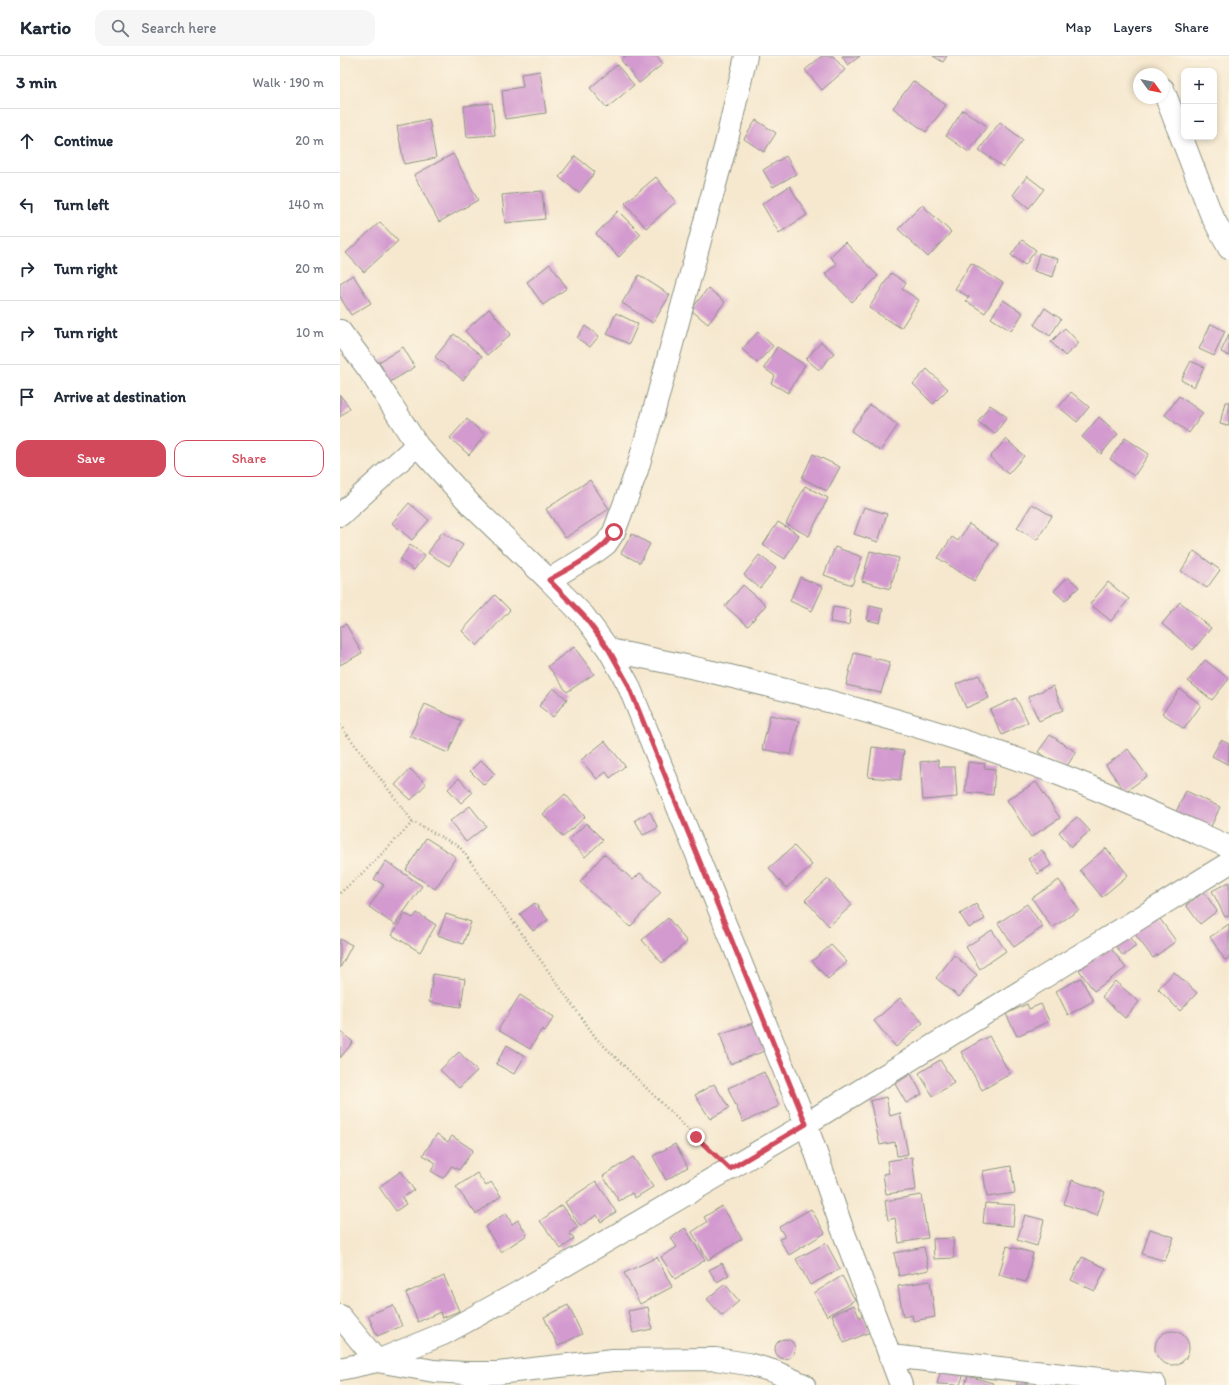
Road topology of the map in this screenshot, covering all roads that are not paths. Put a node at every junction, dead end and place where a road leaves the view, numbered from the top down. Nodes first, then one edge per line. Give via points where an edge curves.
1 (746, 56) edge
2 (1169, 103) edge
3 (1229, 248) edge
4 (340, 331) edge
5 (417, 445) junction
6 (340, 515) edge
7 (549, 580) junction
8 (609, 650) junction
9 (1229, 846) edge
10 (1229, 864) edge
11 (806, 1124) junction
12 (340, 1316) edge
13 (890, 1356) junction
14 (377, 1361) junction
15 (340, 1369) edge
16 (804, 1385) edge
17 (901, 1385) edge
18 (1155, 1385) edge

1 - 7 street via 726,144 652,418 637,470 614,532 598,550
2 - 3 street via 1212,214
4 - 5 street via 370,371
5 - 6 street
5 - 7 street via 472,506
7 - 8 street via 584,616
8 - 9 street via 728,675 852,707 941,734 1097,789
8 - 11 street via 628,684
10 - 11 street
11 - 13 street
11 - 14 street via 510,1298 443,1334
12 - 14 street
13 - 17 street
13 - 18 street
14 - 15 street
14 - 16 street via 434,1371 498,1373 613,1360 715,1360 773,1371

